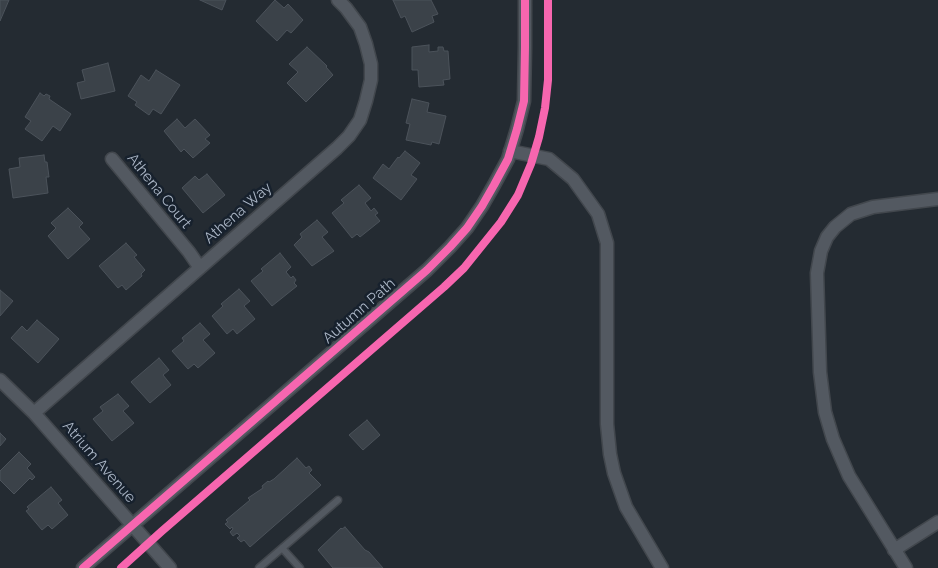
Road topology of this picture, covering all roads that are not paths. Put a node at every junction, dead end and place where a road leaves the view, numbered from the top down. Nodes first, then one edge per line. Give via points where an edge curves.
1 (338, 0) edge
2 (525, 0) edge
3 (510, 152) junction
4 (112, 159) dead end
5 (938, 198) edge
6 (200, 268) junction
7 (0, 380) edge
8 (34, 412) junction
9 (338, 500) dead end
10 (938, 522) edge
11 (133, 525) junction
12 (282, 548) junction
13 (894, 550) junction
14 (83, 568) edge
15 (170, 568) edge
16 (259, 568) edge
17 (300, 568) edge
18 (662, 568) edge
19 (906, 568) edge

1 - 6 street, Athena Way via 360,27 371,64 371,80 360,120 337,148
2 - 3 street, Autumn Path via 524,100
3 - 11 street, Autumn Path via 467,228 427,270
3 - 18 street via 549,159 573,179 598,214 608,243 607,424 610,454 626,506
4 - 6 street, Athena Court
5 - 13 street via 873,207 852,214 827,237 817,273 820,372 830,430 849,476
6 - 8 street, Athena Way
7 - 8 street, Atrium Avenue
8 - 11 street, Atrium Avenue
9 - 12 lane
10 - 13 street
11 - 14 street, Autumn Path
11 - 15 street, Atrium Avenue
12 - 16 lane
12 - 17 lane
13 - 19 street

